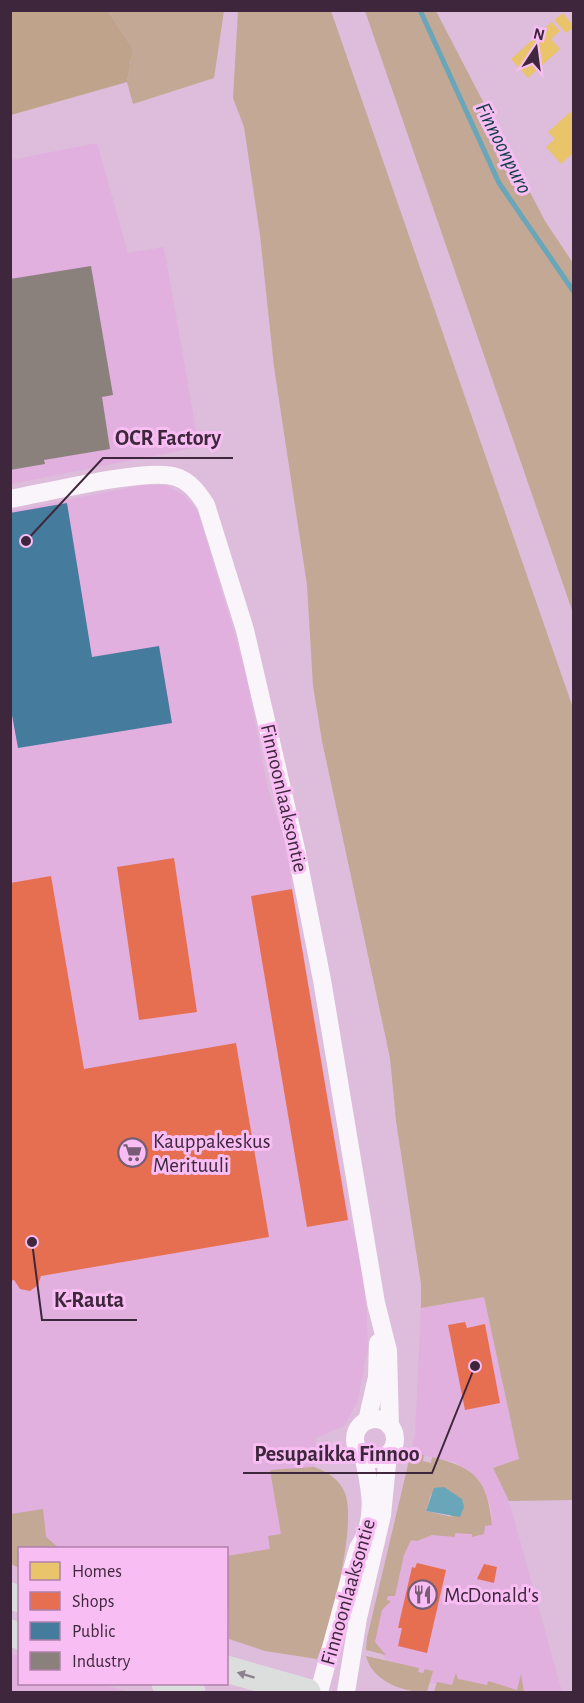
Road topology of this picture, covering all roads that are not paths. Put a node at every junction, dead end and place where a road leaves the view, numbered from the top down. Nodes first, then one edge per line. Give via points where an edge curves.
1 (10, 499) edge
2 (376, 1303) junction
3 (367, 1421) junction
4 (390, 1426) junction
5 (388, 1454) junction
6 (363, 1455) junction
7 (228, 1670) edge
8 (171, 1685) edge
9 (192, 1692) edge
10 (307, 1692) edge
11 (319, 1692) edge
12 (346, 1692) edge

1 - 2 street, Finnoonlaaksontie via 163,475 188,483 206,505 245,630 296,849 327,1003
2 - 3 street, Finnoonlaaksontie via 377,1377
2 - 4 street, Finnoonlaaksontie via 388,1351
3 - 4 street via 380,1420
3 - 6 street via 356,1434 355,1442
4 - 5 street via 395,1442
5 - 6 street via 376,1459
5 - 12 street, Finnoonlaaksontie via 382,1515 359,1612
6 - 11 street, Finnoonlaaksontie via 371,1509
10 -> 7 main road
8 - 9 main road

